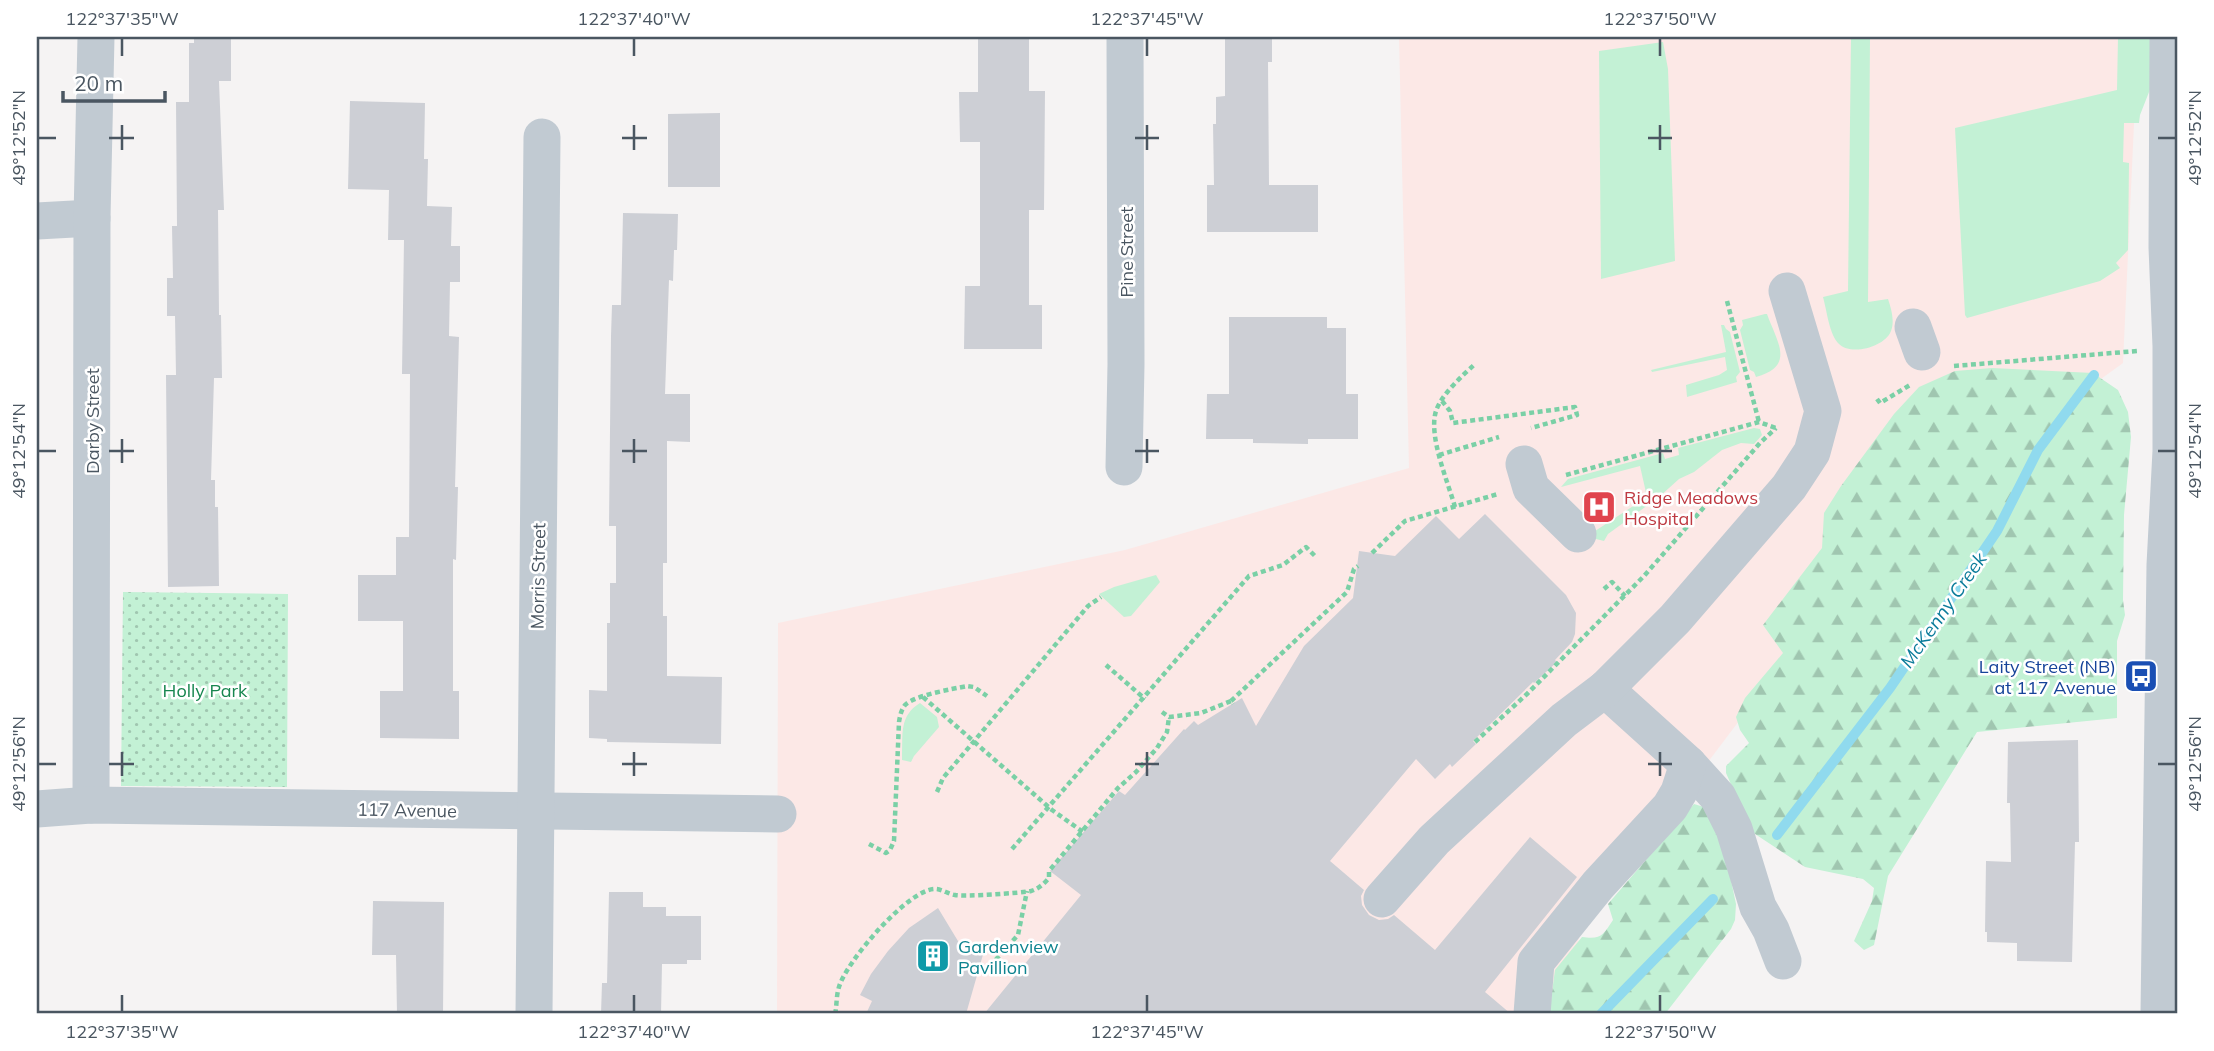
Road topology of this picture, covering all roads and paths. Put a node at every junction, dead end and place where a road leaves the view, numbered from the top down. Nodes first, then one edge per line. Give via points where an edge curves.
1 (96, 37) edge
2 (1125, 37) edge
3 (2168, 37) edge
4 (542, 137) dead end
5 (92, 218) junction
6 (37, 221) edge
7 (1787, 291) dead end
8 (1727, 301) dead end
9 (2141, 352) dead end
10 (1475, 364) dead end
11 (1877, 399) dead end
12 (1442, 401) junction
13 (1785, 420) dead end
14 (1759, 422) junction
15 (1776, 428) junction
16 (1499, 437) dead end
17 (1439, 455) junction
18 (1518, 462) junction
19 (1124, 467) dead end
20 (1560, 478) dead end
21 (1455, 507) junction
22 (2172, 517) edge
23 (1578, 534) dead end
24 (1372, 553) dead end
25 (1315, 556) dead end
26 (1345, 566) dead end
27 (1604, 589) dead end
28 (1625, 596) junction
29 (1101, 597) dead end
30 (1106, 665) dead end
31 (1605, 689) junction
32 (987, 696) dead end
33 (923, 697) junction
34 (1144, 698) junction
35 (1161, 712) dead end
36 (1169, 717) junction
37 (973, 741) junction
38 (1475, 741) dead end
39 (1688, 764) junction
40 (937, 792) dead end
41 (91, 805) junction
42 (37, 808) edge
43 (1049, 808) junction
44 (536, 813) junction
45 (778, 814) dead end
46 (1083, 832) junction
47 (869, 844) dead end
48 (1012, 849) dead end
49 (1027, 891) junction
50 (1382, 899) dead end
51 (1783, 961) dead end
52 (990, 966) dead end
53 (534, 1014) edge
54 (835, 1014) edge
55 (1532, 1014) edge
56 (2159, 1014) edge

1 - 5 street, Darby Street
2 - 19 street, Pine Street
3 - 22 street
4 - 44 street, Morris Street
5 - 6 street
5 - 41 street, Darby Street
7 - 31 street via 1823,411 1812,452 1789,487 1692,601
8 - 14 path
9 - 11 path via 1954,366 1924,358 1880,403
10 - 12 path
12 - 17 path via 1436,411
12 - 18 path via 1453,423 1575,407 1577,415
13 - 15 path
14 - 15 path
14 - 20 path
15 - 28 path
16 - 17 path
17 - 21 path
18 - 21 path
18 - 23 street via 1531,488
21 - 24 path via 1405,521
22 - 56 street
25 - 34 path via 1306,547 1283,565 1250,576
26 - 36 path via 1356,568 1347,592 1232,702 1201,713
27 - 28 path via 1612,582
28 - 38 path
29 - 37 path via 1088,606
30 - 34 path
31 - 39 street
31 - 50 street via 1564,720 1434,840
32 - 33 path via 967,686
33 - 37 path
33 - 47 path via 908,703 901,713 892,845 886,853
34 - 43 path
35 - 36 path
36 - 46 path via 1164,739
37 - 40 path
37 - 43 path
39 - 51 street via 1727,813 1758,907
39 - 55 street via 1670,807 1536,962
41 - 42 street, 117 Avenue
41 - 44 street, 117 Avenue
43 - 46 path
43 - 48 path
44 - 45 street, 117 Avenue
44 - 53 street, Morris Street
46 - 49 path via 1049,871 1049,878
49 - 52 path via 1018,935
49 - 54 path via 923,892 862,949 839,987

